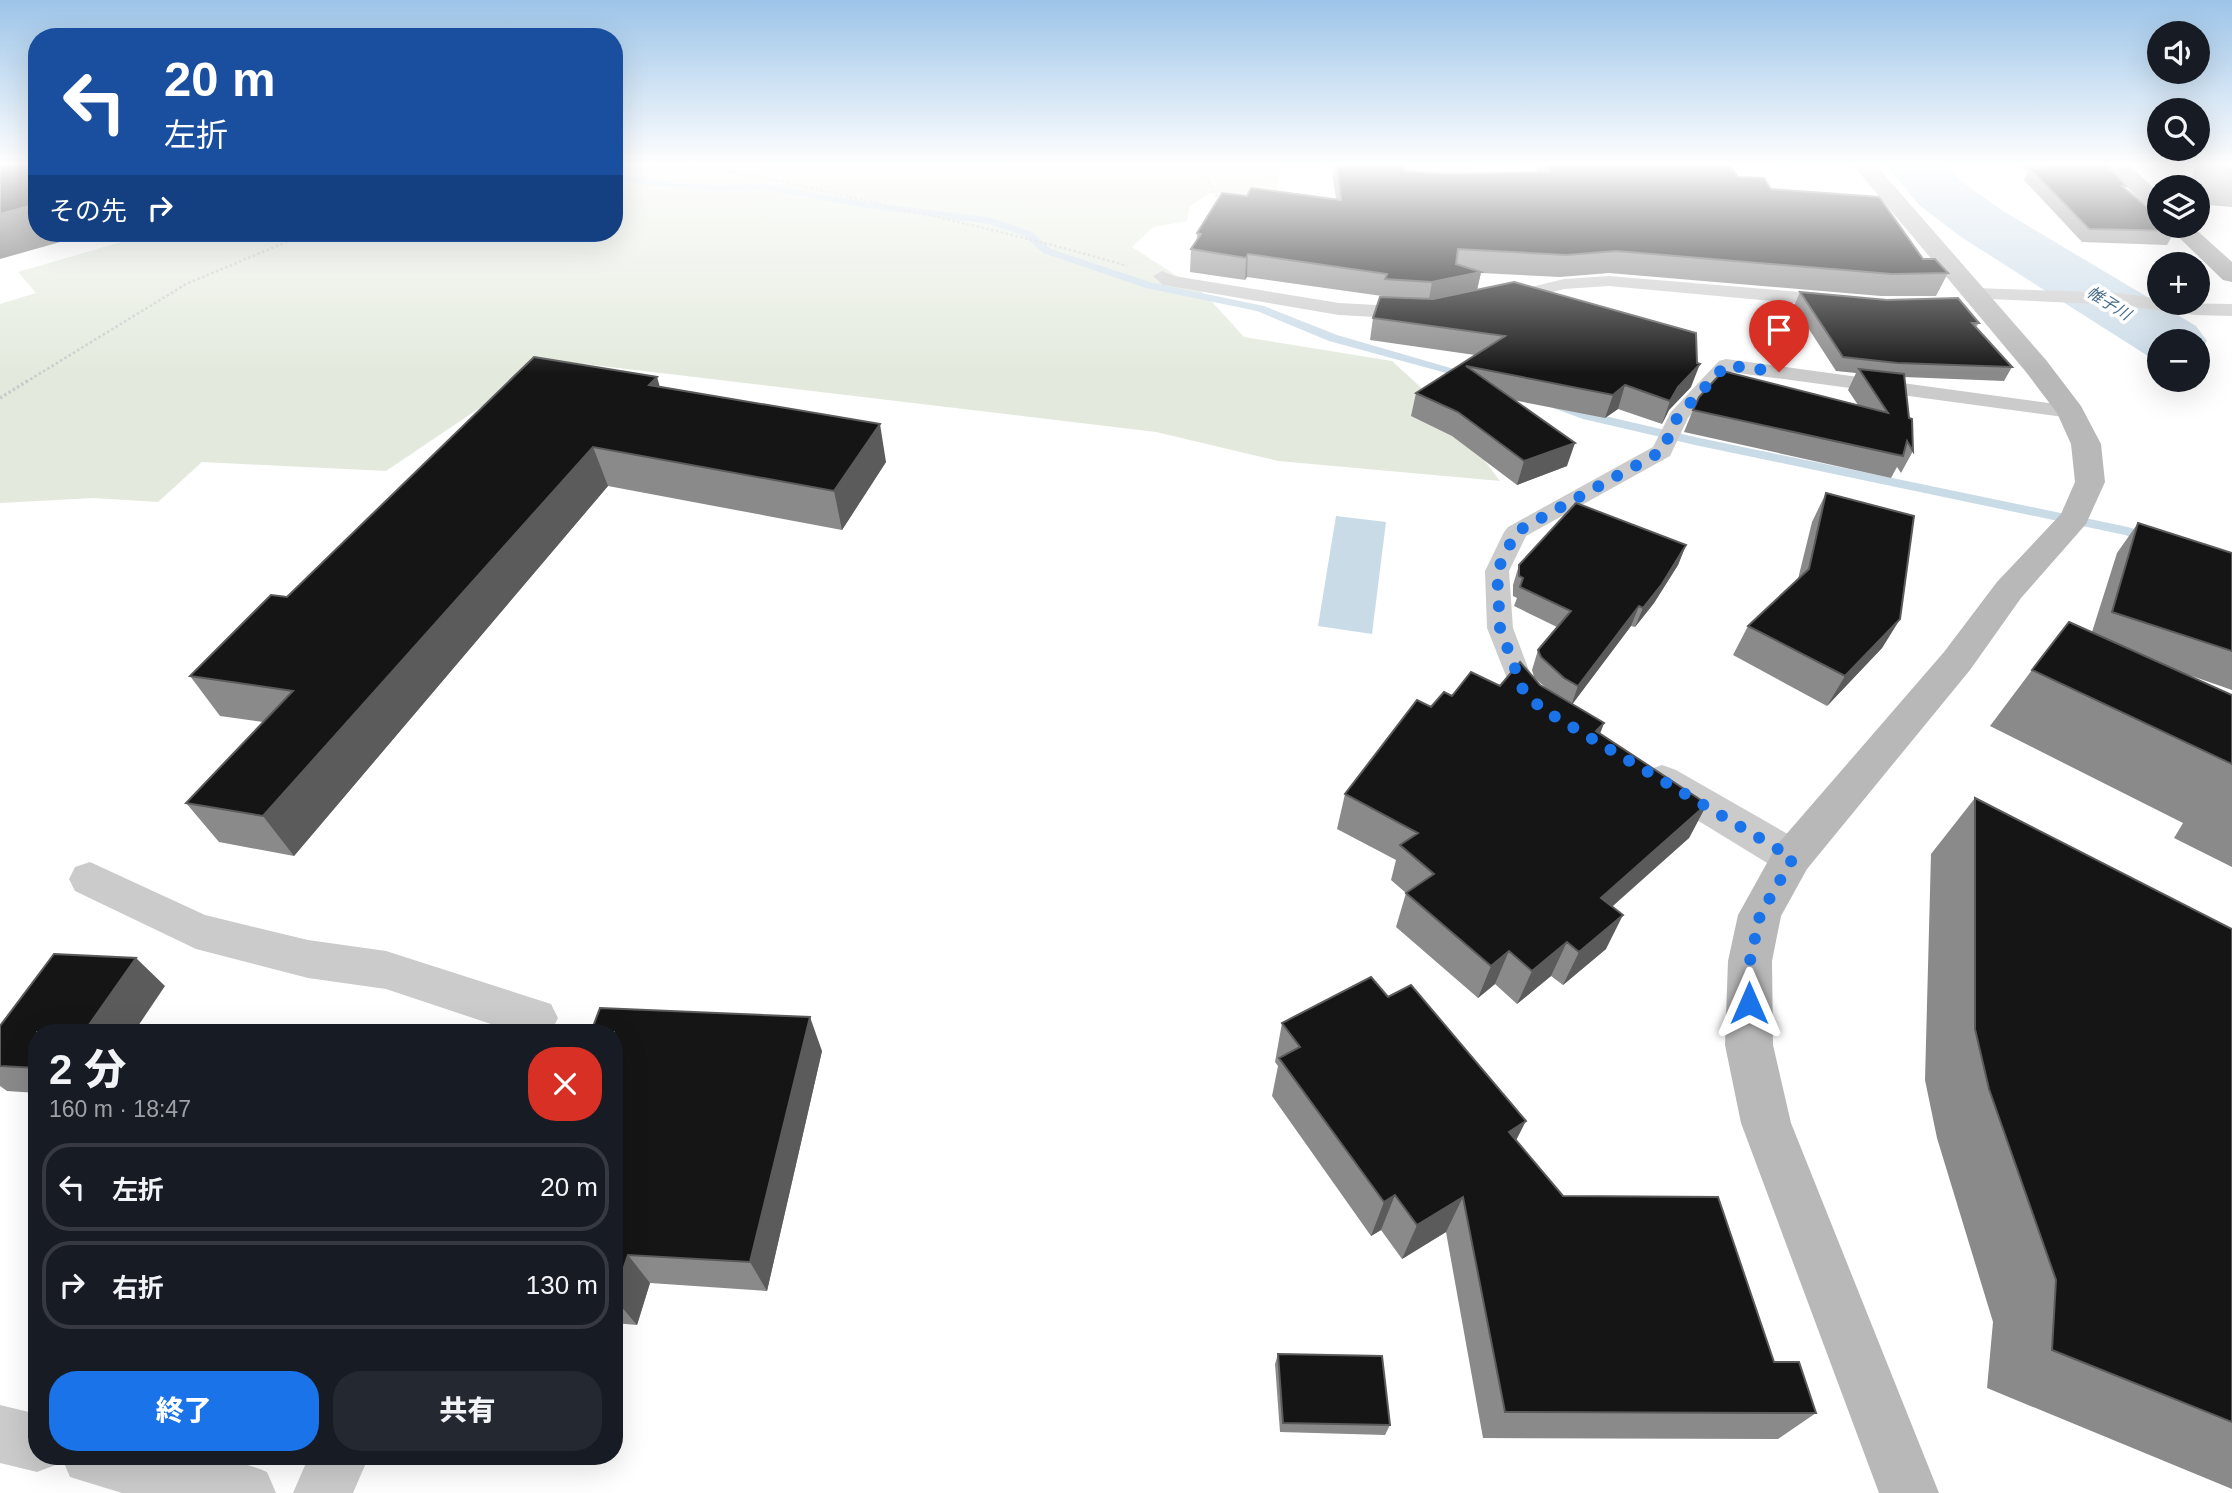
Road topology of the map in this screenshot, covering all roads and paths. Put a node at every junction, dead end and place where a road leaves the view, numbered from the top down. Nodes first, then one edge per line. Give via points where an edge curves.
1 (1010, 234) edge
2 (1919, 234) edge
3 (2192, 238) edge
4 (287, 242) edge
5 (2232, 275) edge
6 (1162, 276) joint
7 (1972, 300) junction
8 (1486, 303) edge
9 (1853, 303) edge
10 (2232, 310) edge
11 (1427, 313) edge
12 (0, 398) edge
13 (2071, 412) junction
14 (1523, 690) joint
15 (1554, 716) edge
16 (1637, 765) edge
17 (1793, 858) junction
18 (90, 879) dead end
19 (532, 1024) edge
20 (0, 1434) edge
21 (28, 1441) edge
22 (129, 1465) edge
23 (335, 1465) edge
24 (246, 1493) edge
25 (323, 1493) edge
26 (1909, 1493) edge

1 - 6 path
2 - 7 street
3 - 5 highway
4 - 12 path via 186,284
6 - 11 lane via 1169,281 1339,309
7 - 10 lane via 2119,299
7 - 13 street
8 - 9 lane via 1564,284 1609,281
13 - 14 lane via 1726,365 1678,416 1662,451 1516,532 1497,571 1500,628
13 - 17 street via 2086,444 2090,482 2075,517 2009,590 1957,661
14 - 15 street
16 - 17 street
17 - 26 street via 1760,915 1750,961 1749,1045 1766,1123
18 - 19 street via 197,931 308,959 386,970 535,1018
20 - 21 street
22 - 24 street
23 - 25 street

